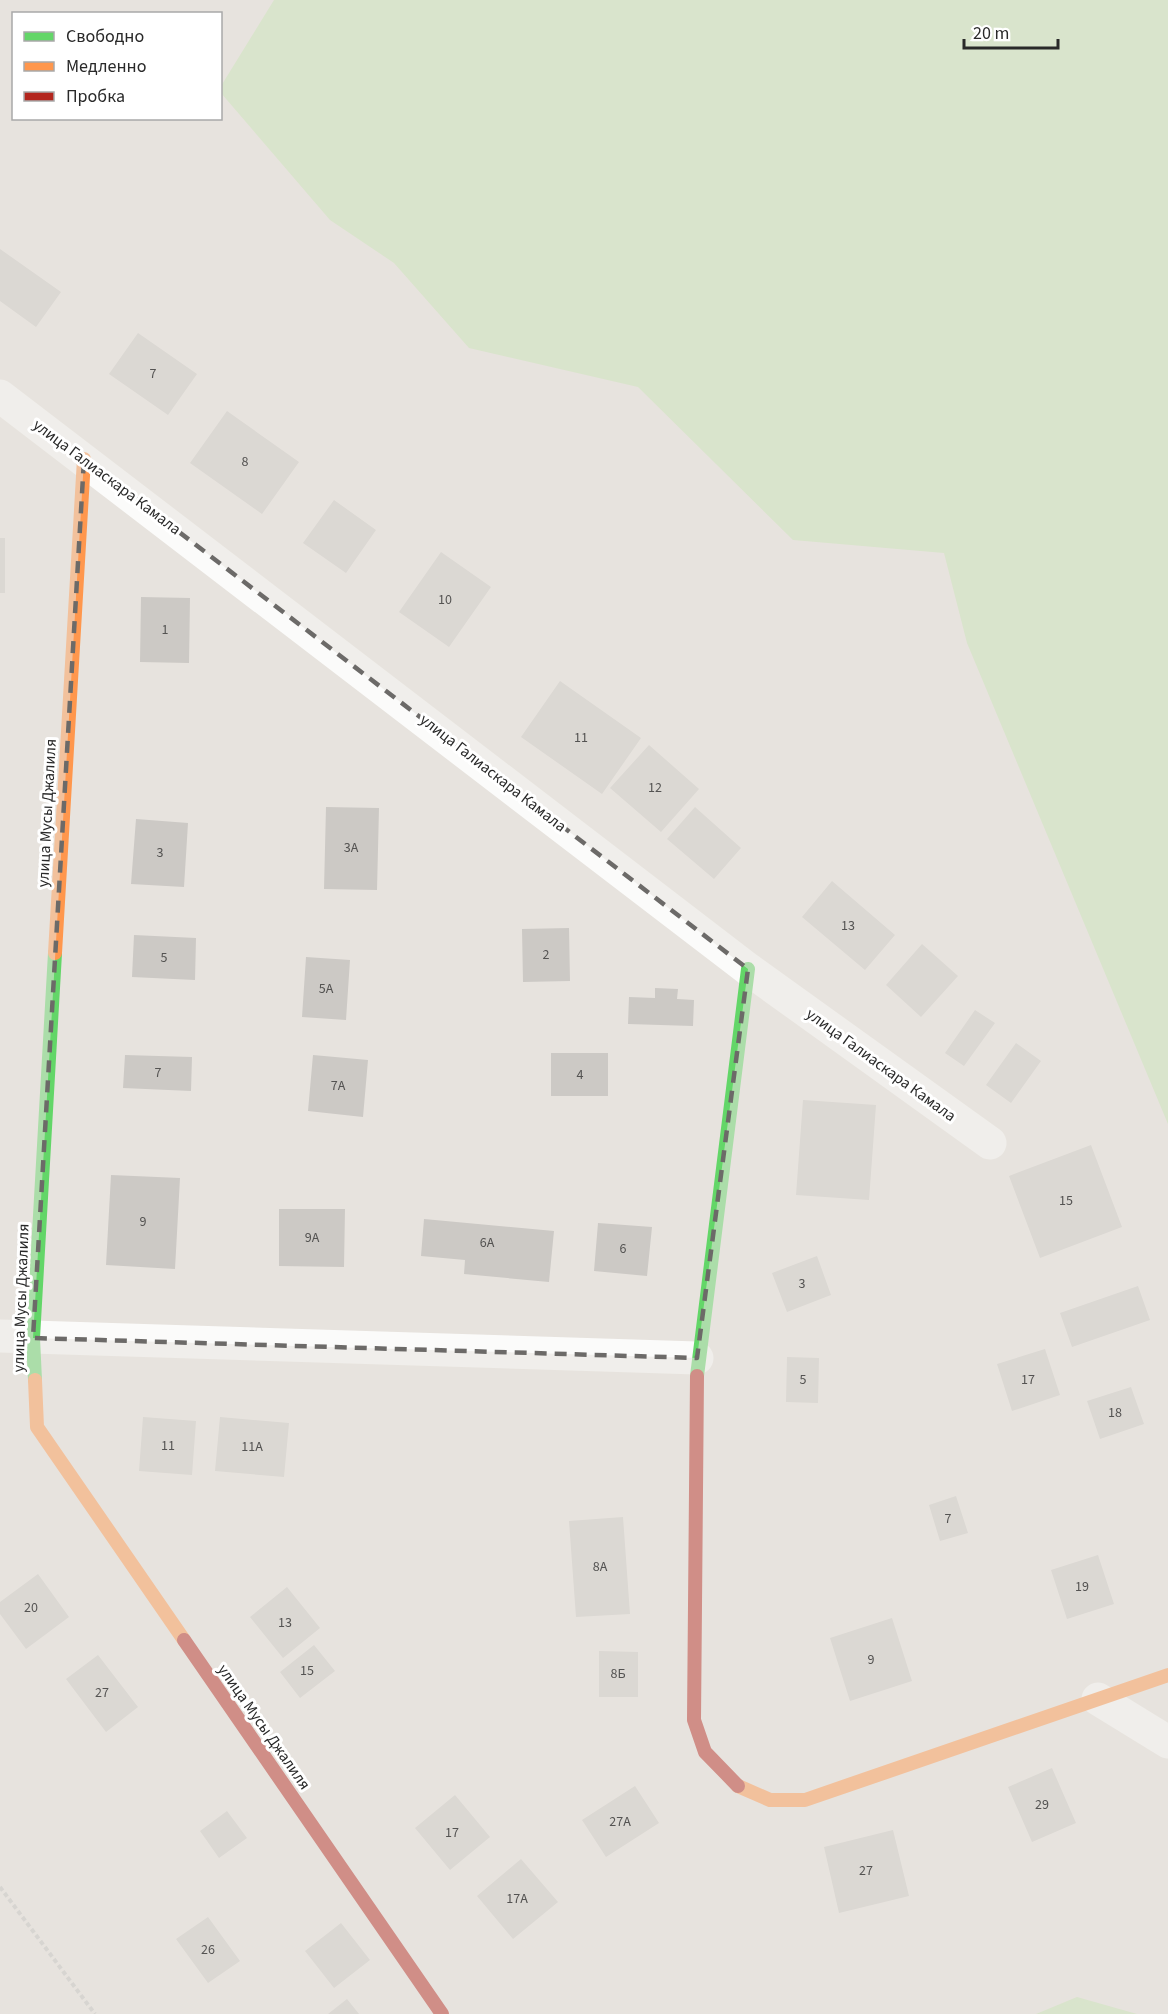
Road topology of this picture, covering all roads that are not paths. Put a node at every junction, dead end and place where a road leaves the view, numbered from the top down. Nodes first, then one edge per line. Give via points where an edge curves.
1 (0, 396) edge
2 (84, 459) junction
3 (748, 969) junction
4 (990, 1143) dead end
5 (0, 1336) edge
6 (33, 1338) junction
7 (697, 1359) junction
8 (1168, 1675) edge
9 (1098, 1699) junction
10 (1168, 1742) edge
11 (442, 2014) edge

1 - 2 street, улица Галиаскара Камала
2 - 3 street, улица Галиаскара Камала
2 - 6 street, улица Мусы Джалиля
3 - 4 street, улица Галиаскара Камала
3 - 7 street
5 - 6 street
6 - 7 street
6 - 11 street, улица Мусы Джалиля via 37,1427
7 - 9 street via 694,1720 705,1752 735,1785 770,1800 806,1800
8 - 9 street
9 - 10 street

